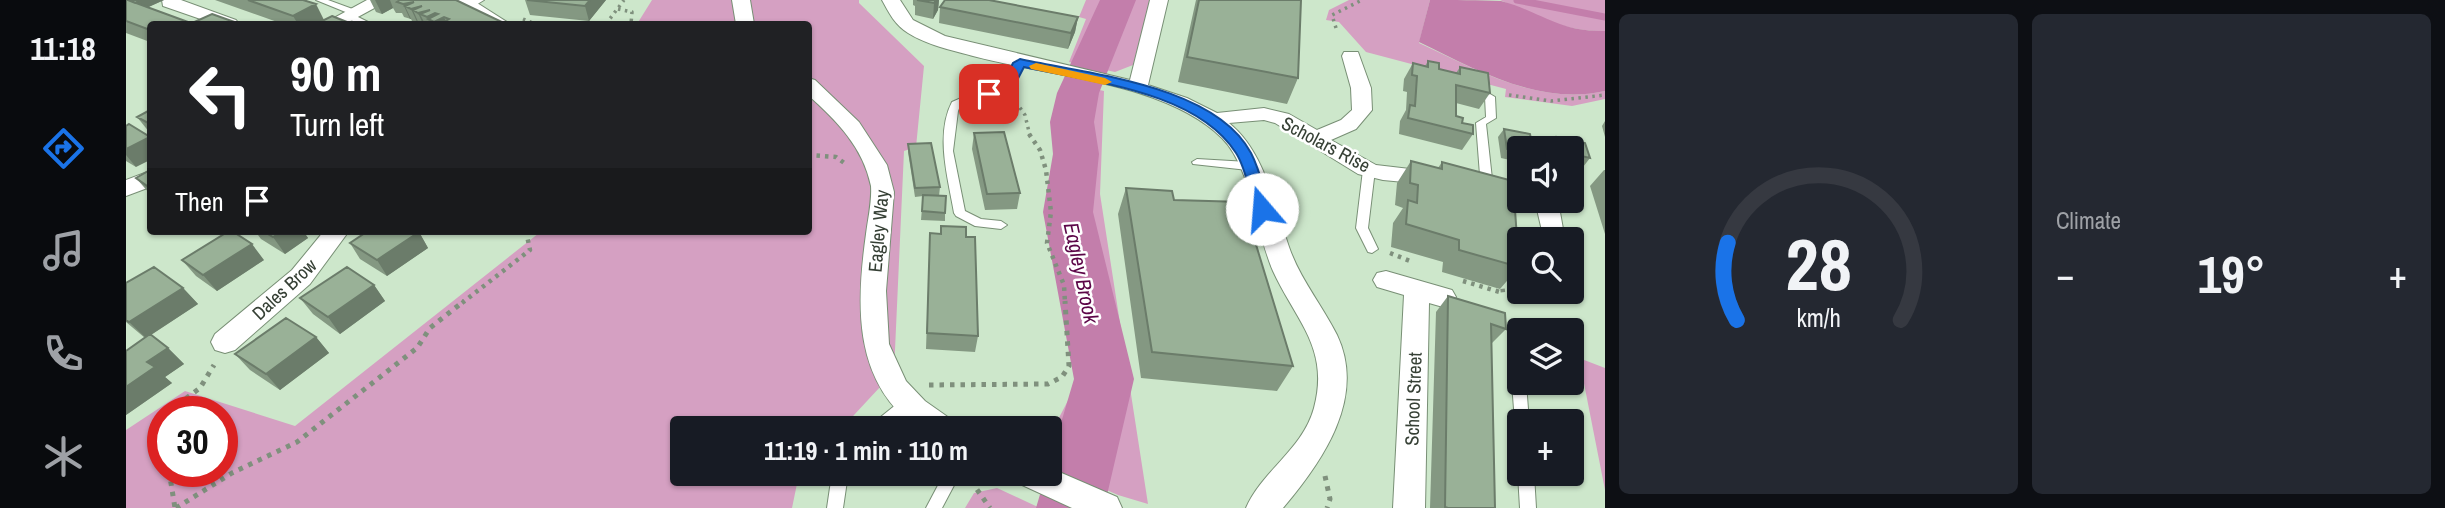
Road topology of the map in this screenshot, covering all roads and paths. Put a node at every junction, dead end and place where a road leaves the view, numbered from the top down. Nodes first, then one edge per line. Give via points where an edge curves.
1 (172, 0) edge
2 (320, 0) edge
3 (380, 0) edge
4 (624, 0) edge
5 (741, 0) edge
6 (891, 0) edge
7 (1159, 0) edge
8 (1362, 0) edge
9 (471, 1) edge
10 (618, 9) junction
11 (351, 20) edge
12 (222, 21) edge
13 (501, 21) edge
14 (608, 21) edge
15 (631, 21) edge
16 (744, 21) edge
17 (1336, 28) dead end
18 (1020, 63) junction
19 (1349, 65) dead end
20 (1128, 86) junction
21 (812, 88) edge
22 (1006, 91) junction
23 (1605, 95) edge
24 (1490, 97) joint
25 (1216, 120) junction
26 (1317, 138) junction
27 (1197, 162) dead end
28 (1248, 166) junction
29 (1369, 170) junction
30 (147, 179) edge
31 (126, 189) edge
32 (1487, 189) junction
33 (1507, 194) edge
34 (1001, 225) dead end
35 (334, 235) edge
36 (527, 235) edge
37 (1372, 249) dead end
38 (1385, 253) dead end
39 (1386, 280) dead end
40 (1502, 281) edge
41 (1432, 283) junction
42 (225, 342) joint
43 (189, 396) edge
44 (908, 403) junction
45 (892, 416) edge
46 (925, 416) edge
47 (838, 486) edge
48 (946, 486) edge
49 (974, 486) edge
50 (1043, 486) edge
51 (1527, 486) edge
52 (172, 487) edge
53 (175, 508) edge
54 (835, 508) edge
55 (934, 508) edge
56 (990, 508) edge
57 (1106, 508) edge
58 (1262, 508) edge
59 (1409, 508) edge
60 (1528, 508) edge

1 - 12 street via 169,2
2 - 11 lane
3 - 11 street
4 - 10 path
5 - 16 street
6 - 18 street via 901,18 920,33
7 - 20 street
8 - 17 path via 1332,15
9 - 13 lane
10 - 14 path
10 - 15 path via 632,12
18 - 20 street
18 - 22 lane
19 - 26 street via 1364,107 1343,130
20 - 25 street
21 - 44 street, Eagley Way via 854,126 883,183 873,283 878,362
22 - 34 lane via 956,104 949,122 948,151 960,213 979,223
22 - 44 path via 1027,114 1030,138 1040,150 1053,219 1053,235 1047,243 1064,285 1069,366 1062,377 1048,384 924,385
23 - 24 path via 1551,101 1495,92
24 - 32 lane via 1491,118 1481,122
25 - 26 street, Scholars Rise via 1242,113 1269,115 1292,121
25 - 28 street via 1231,135
26 - 29 street, Scholars Rise
27 - 28 lane
28 - 58 street via 1278,258 1325,339 1334,370 1333,403 1318,435 1291,476
29 - 32 street, Scholars Rise
29 - 37 lane via 1362,228
30 - 31 street
32 - 33 street, Scholars Rise
35 - 42 street, Dales Brow via 301,277
36 - 53 path via 530,250 430,328 418,348 297,442 232,473
38 - 41 path via 1406,257
39 - 41 street
40 - 41 path via 1503,293
41 - 59 street, School Street
42 - 43 path via 200,388
44 - 45 lane
44 - 46 street
47 - 54 lane
48 - 55 lane
49 - 56 path
50 - 57 street
51 - 60 lane
52 - 53 path

